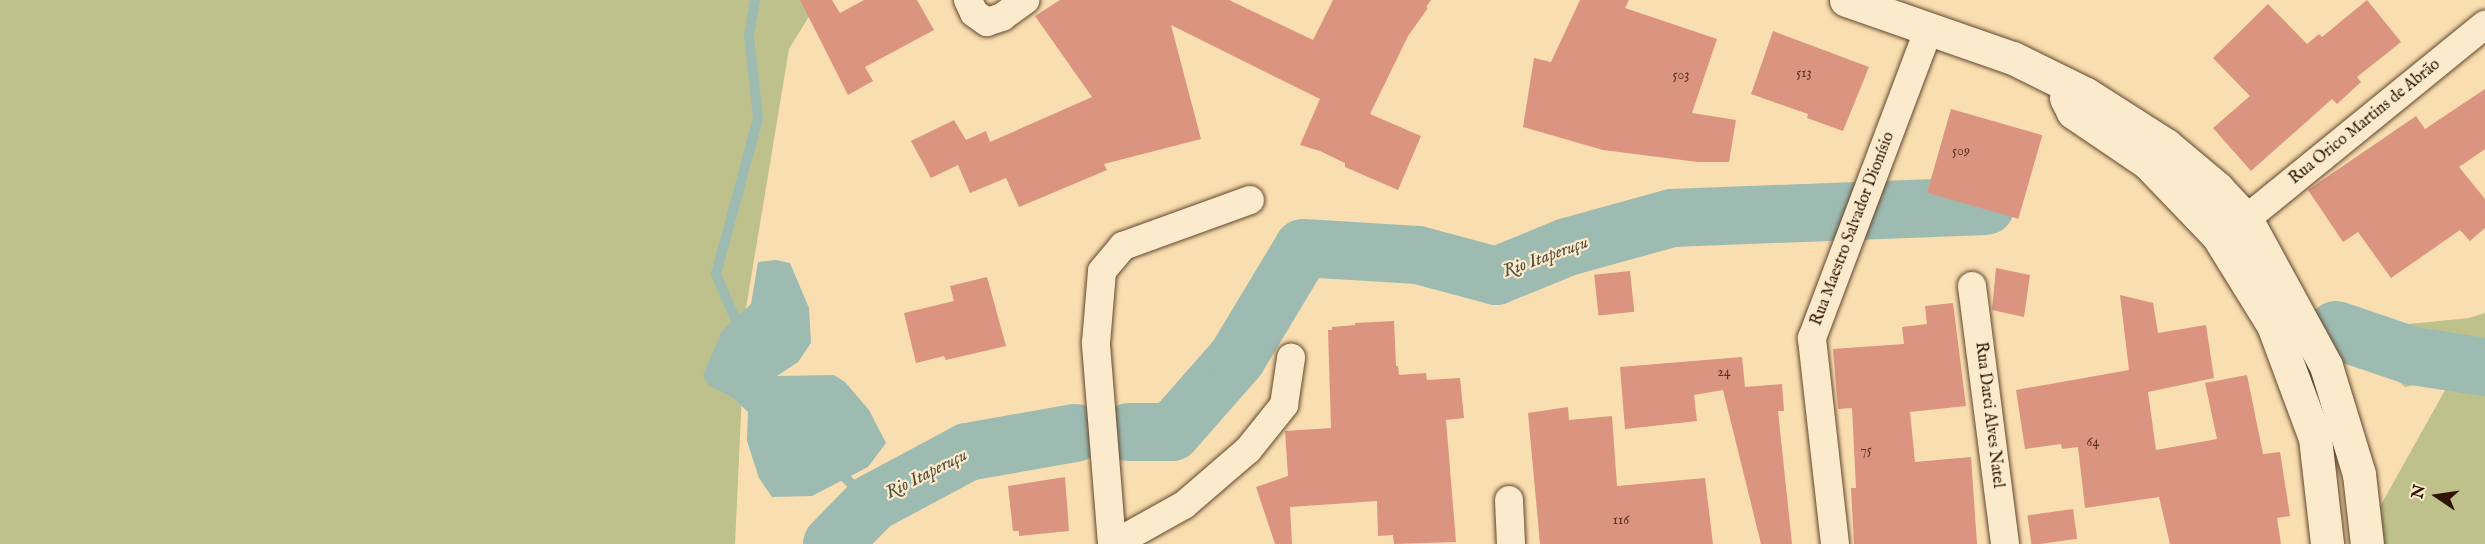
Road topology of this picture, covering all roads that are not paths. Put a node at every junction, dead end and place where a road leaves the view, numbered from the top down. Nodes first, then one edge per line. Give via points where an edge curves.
1 (968, 0) edge
2 (1024, 0) edge
3 (1846, 0) edge
4 (2485, 25) edge
5 (1929, 28) junction
6 (2055, 78) junction
7 (1250, 200) dead end
8 (2246, 219) junction
9 (1972, 286) dead end
10 (1291, 358) dead end
11 (1509, 500) dead end
12 (1113, 544) edge
13 (1511, 544) edge
14 (1835, 544) edge
15 (2006, 544) edge
16 (2327, 544) edge
17 (2367, 544) edge

1 - 2 street via 974,13 987,22 1002,18
3 - 5 main road
4 - 8 street, Rua Orico Martins de Abrão
5 - 6 main road via 2013,58
5 - 14 street, Rua Maestro Salvador Dionísio via 1812,338
6 - 8 main road via 2166,145 2217,188
6 - 16 main road via 2073,112 2148,163 2218,236 2273,325 2315,438
7 - 12 street via 1123,246 1102,271 1096,343
8 - 17 main road via 2326,366 2359,474
9 - 15 street, Rua Darci Alves Natel
10 - 12 street via 1284,405 1248,450 1184,505
11 - 13 street

